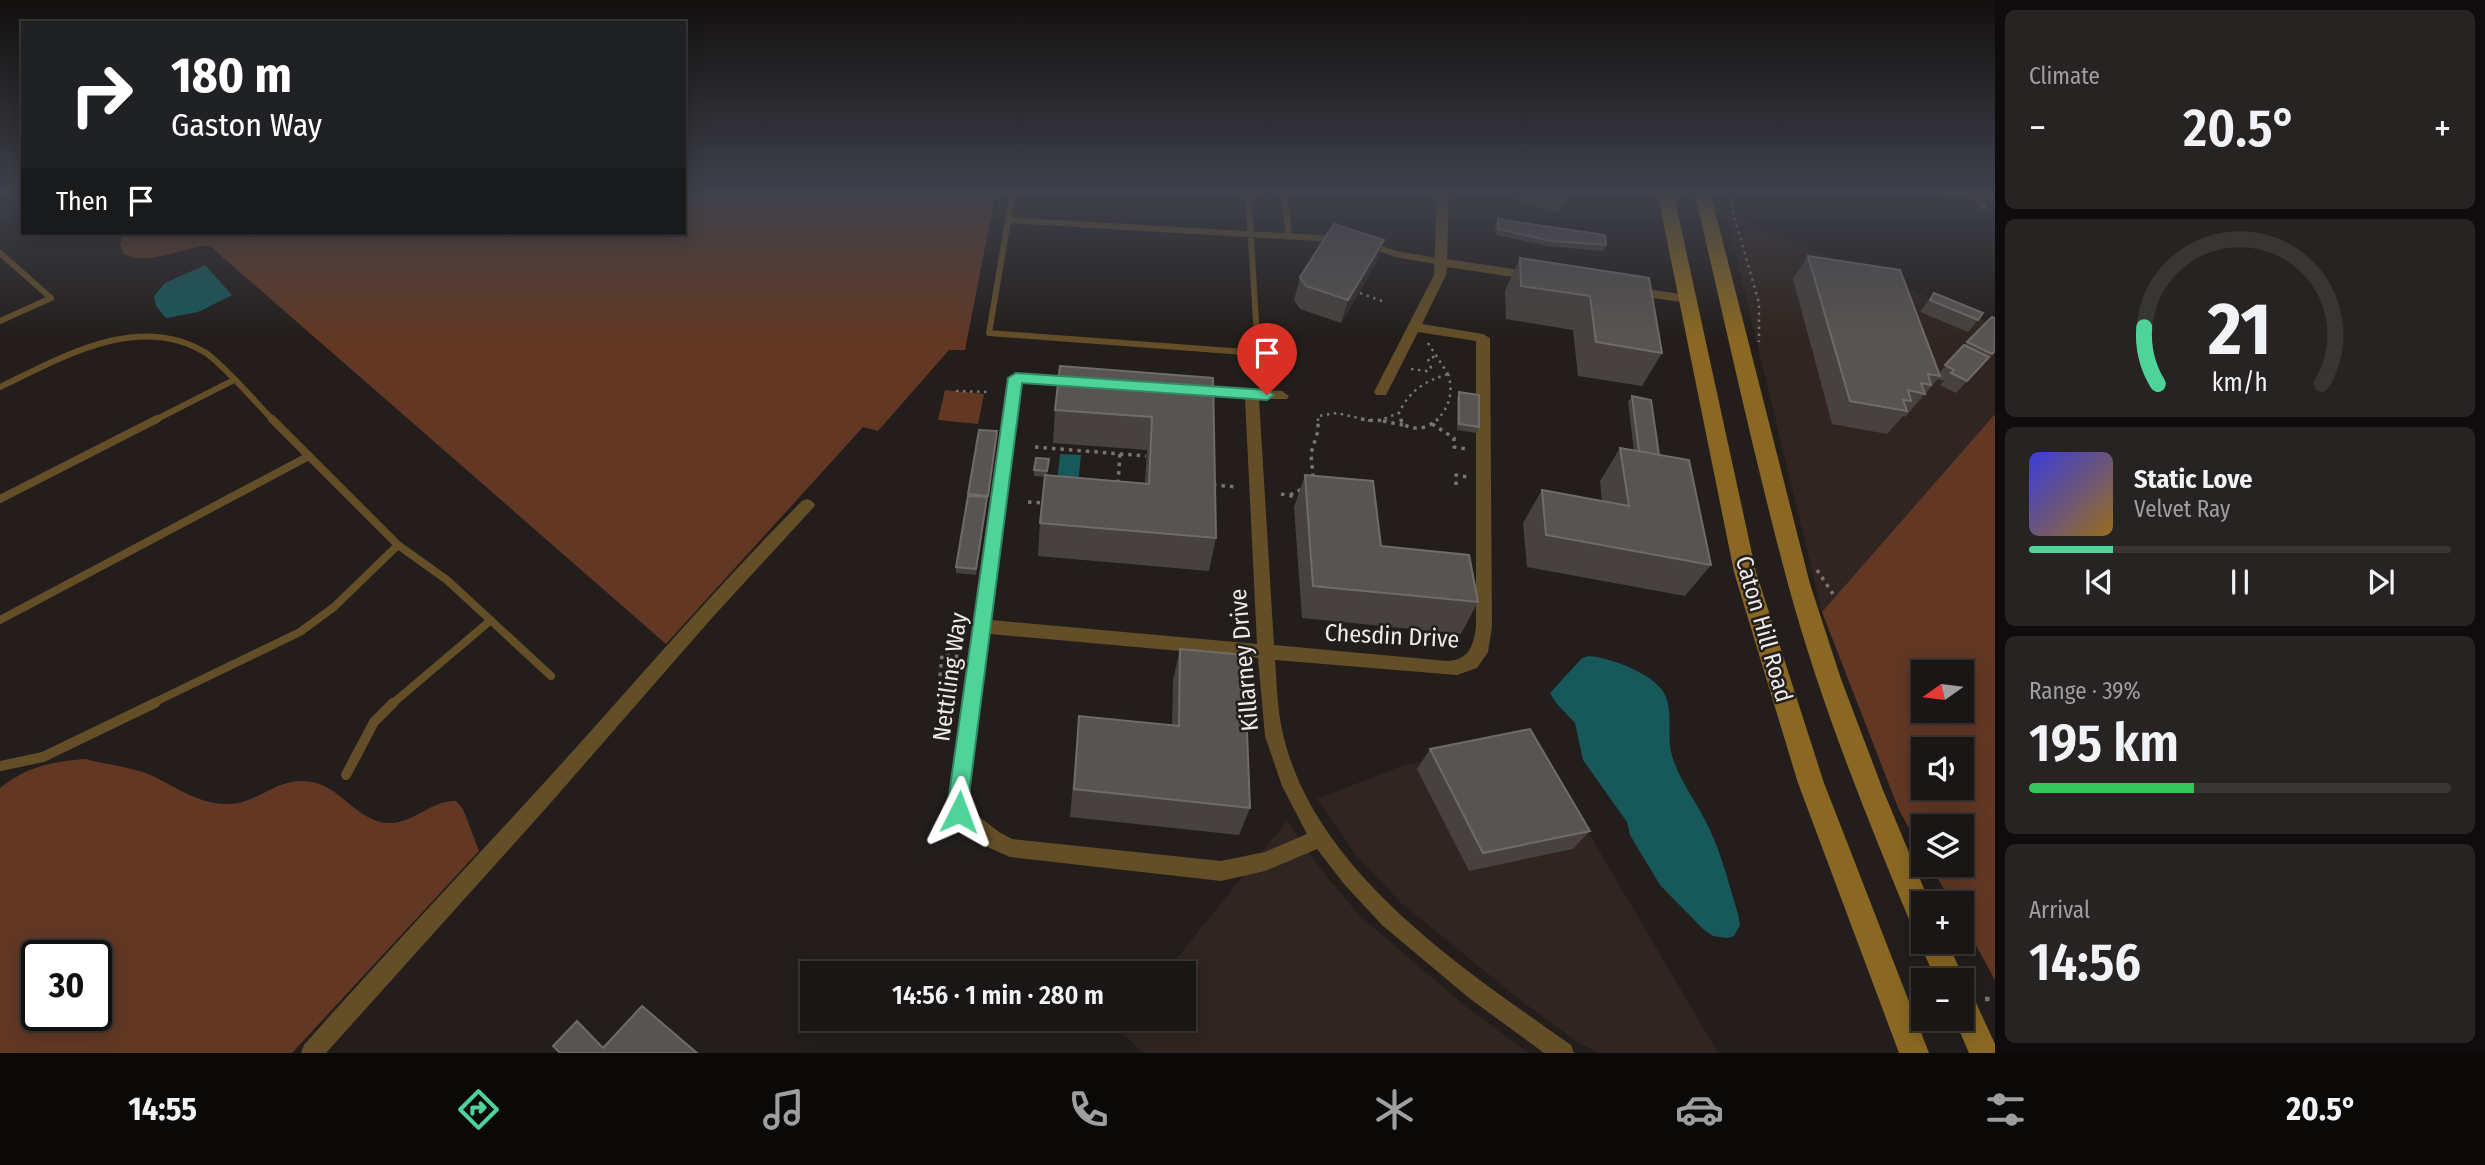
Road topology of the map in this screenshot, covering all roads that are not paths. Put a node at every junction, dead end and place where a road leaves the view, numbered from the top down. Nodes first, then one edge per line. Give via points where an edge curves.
1 (1005, 240) edge
2 (1251, 240) edge
3 (1442, 240) edge
4 (1675, 240) edge
5 (1714, 240) edge
6 (1360, 243) edge
7 (0, 253) edge
8 (1442, 262) junction
9 (1548, 278) edge
10 (1614, 288) edge
11 (1688, 299) junction
12 (0, 321) edge
13 (1414, 327) junction
14 (232, 380) junction
15 (1098, 384) edge
16 (0, 387) edge
17 (1181, 389) edge
18 (1381, 392) dead end
19 (1252, 394) junction
20 (1282, 396) dead end
21 (309, 456) junction
22 (0, 499) edge
23 (807, 506) dead end
24 (398, 545) junction
25 (0, 620) edge
26 (491, 620) junction
27 (982, 626) junction
28 (1266, 651) junction
29 (551, 676) dead end
30 (0, 766) edge
31 (346, 775) dead end
32 (1321, 837) junction
33 (1911, 891) edge
34 (1974, 1031) edge
35 (312, 1053) edge
36 (1563, 1053) edge
37 (1914, 1053) edge
38 (1984, 1053) edge

1 - 2 lane via 989,333 1258,353
3 - 8 street
4 - 11 main road, Caton Hill Road
5 - 33 main road, Caton Hill Road via 1799,584 1829,679
6 - 8 lane
7 - 12 lane via 51,299
8 - 9 street
8 - 13 street
10 - 11 street
11 - 37 main road, Caton Hill Road via 1745,572 1777,681 1815,796
13 - 18 street
13 - 28 street, Chesdin Drive via 1483,338 1484,627 1478,657 1464,667 1447,668
14 - 16 lane via 192,345 155,335 98,344
14 - 21 lane
14 - 22 lane
15 - 27 street, Nettiling Way via 1016,378
17 - 19 street
19 - 20 street
19 - 28 street, Killarney Drive
21 - 24 lane
21 - 25 lane
23 - 35 street
24 - 26 lane via 447,580
24 - 30 lane via 300,632 43,757
26 - 29 lane
26 - 31 lane via 374,722
27 - 28 street, Chesdin Drive
27 - 32 street, Nettiling Way via 958,807 962,816 1001,845 1215,872 1262,863
28 - 32 street, Killarney Drive via 1280,757
32 - 36 street, Killarney Drive via 1357,884 1400,927
34 - 38 main road

